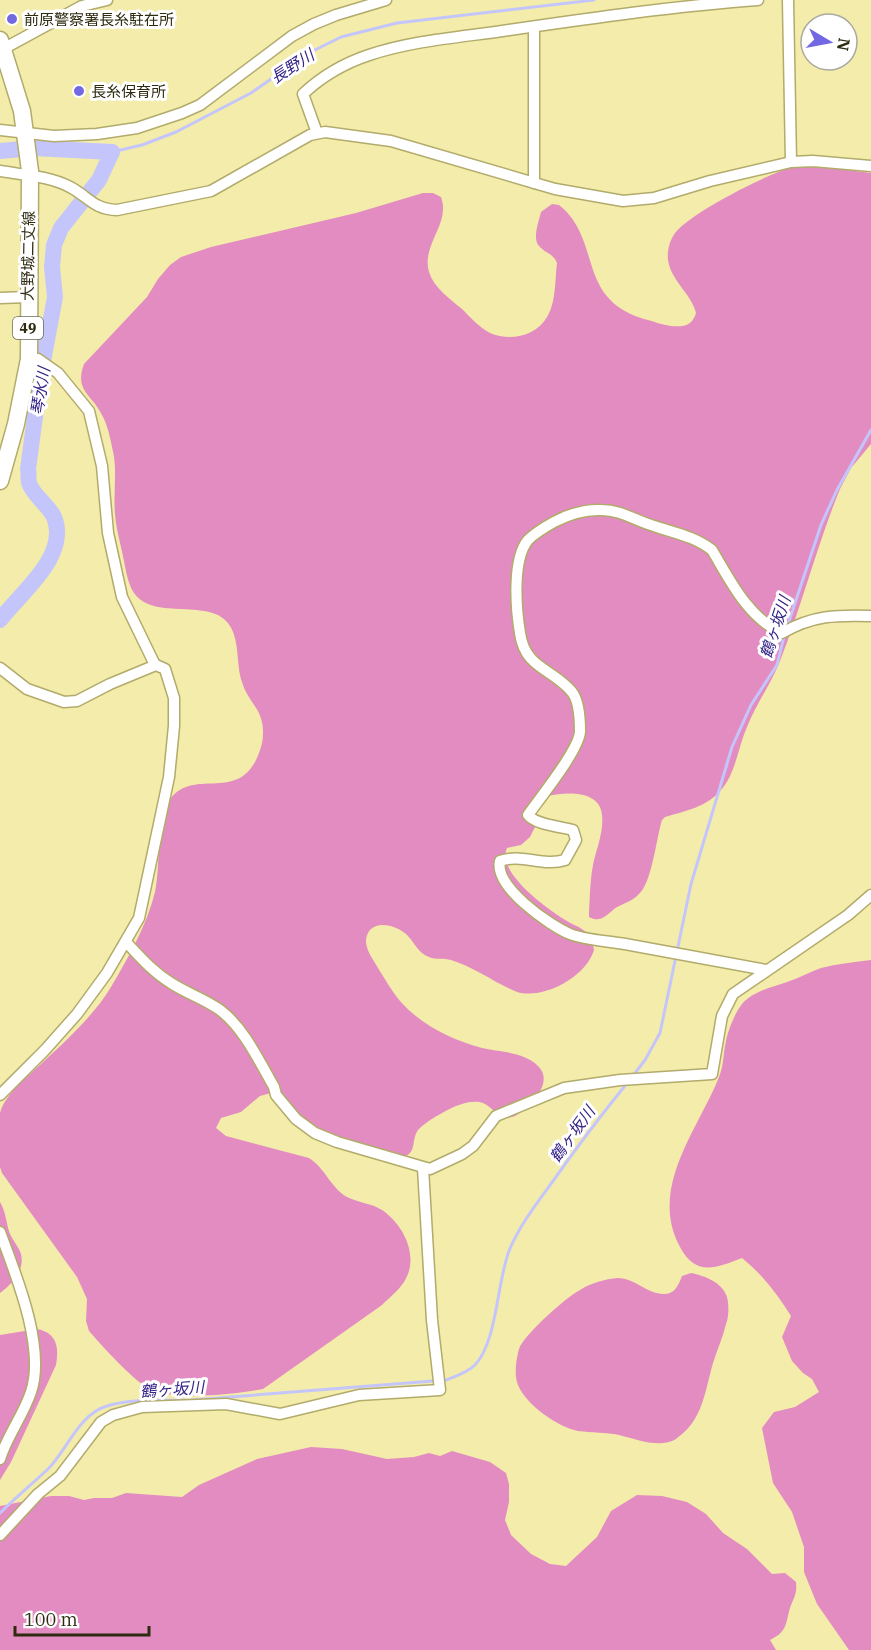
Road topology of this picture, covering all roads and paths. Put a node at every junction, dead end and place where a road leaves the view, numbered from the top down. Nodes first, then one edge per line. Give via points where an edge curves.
1 (107, 0) edge
2 (386, 0) edge
3 (758, 0) edge
4 (788, 0) edge
5 (534, 27) junction
6 (2, 45) edge
7 (0, 130) edge
8 (317, 132) junction
9 (26, 134) junction
10 (791, 162) junction
11 (871, 166) edge
12 (0, 171) edge
13 (30, 173) junction
14 (534, 183) junction
15 (28, 297) junction
16 (0, 298) edge
17 (34, 359) junction
18 (0, 481) edge
19 (871, 616) edge
20 (155, 665) junction
21 (0, 668) edge
22 (871, 895) edge
23 (126, 942) junction
24 (766, 970) junction
25 (0, 1095) edge
26 (423, 1168) junction
27 (0, 1232) edge
28 (0, 1459) edge
29 (0, 1534) edge

1 - 6 street via 82,6
2 - 9 street via 336,15 292,36 200,105 182,113 114,132 76,136
3 - 5 street via 687,5
4 - 10 street
5 - 8 street via 404,45 368,55 315,82 303,94
5 - 14 street
6 - 9 main road, 49
7 - 9 street
8 - 13 street via 212,191 117,210 105,210 71,187
8 - 14 street via 391,141
9 - 13 main road, 49
10 - 11 street
10 - 14 street via 634,201
12 - 13 street
13 - 15 main road, 大野城二丈線 / 49
15 - 16 street
15 - 17 main road, 大野城二丈線 / 49
17 - 18 main road, 大野城二丈線 / 49
17 - 20 street via 58,374 89,411 102,466 108,533 122,597
19 - 24 street via 826,616 801,622 782,633 747,606 712,550 688,536 620,513 602,510 569,515 539,530 521,554 516,579 524,651 573,692 580,733 567,760 528,815 543,824 573,830 576,840 565,860 557,863 511,857 500,861 502,877 530,908 571,935
20 - 21 street via 78,701 64,702 27,689
20 - 23 street via 165,669 174,698 169,777 140,918
22 - 24 street
23 - 25 street via 77,1014
23 - 26 street via 171,983 222,1012 241,1034 276,1095 296,1119 337,1142
24 - 26 street via 728,1001 712,1074 564,1088 496,1116 462,1154 430,1169
26 - 29 street via 440,1390 359,1395 280,1414 226,1404 142,1407 113,1415 101,1422 60,1476
27 - 28 street via 16,1271 36,1368 30,1392

